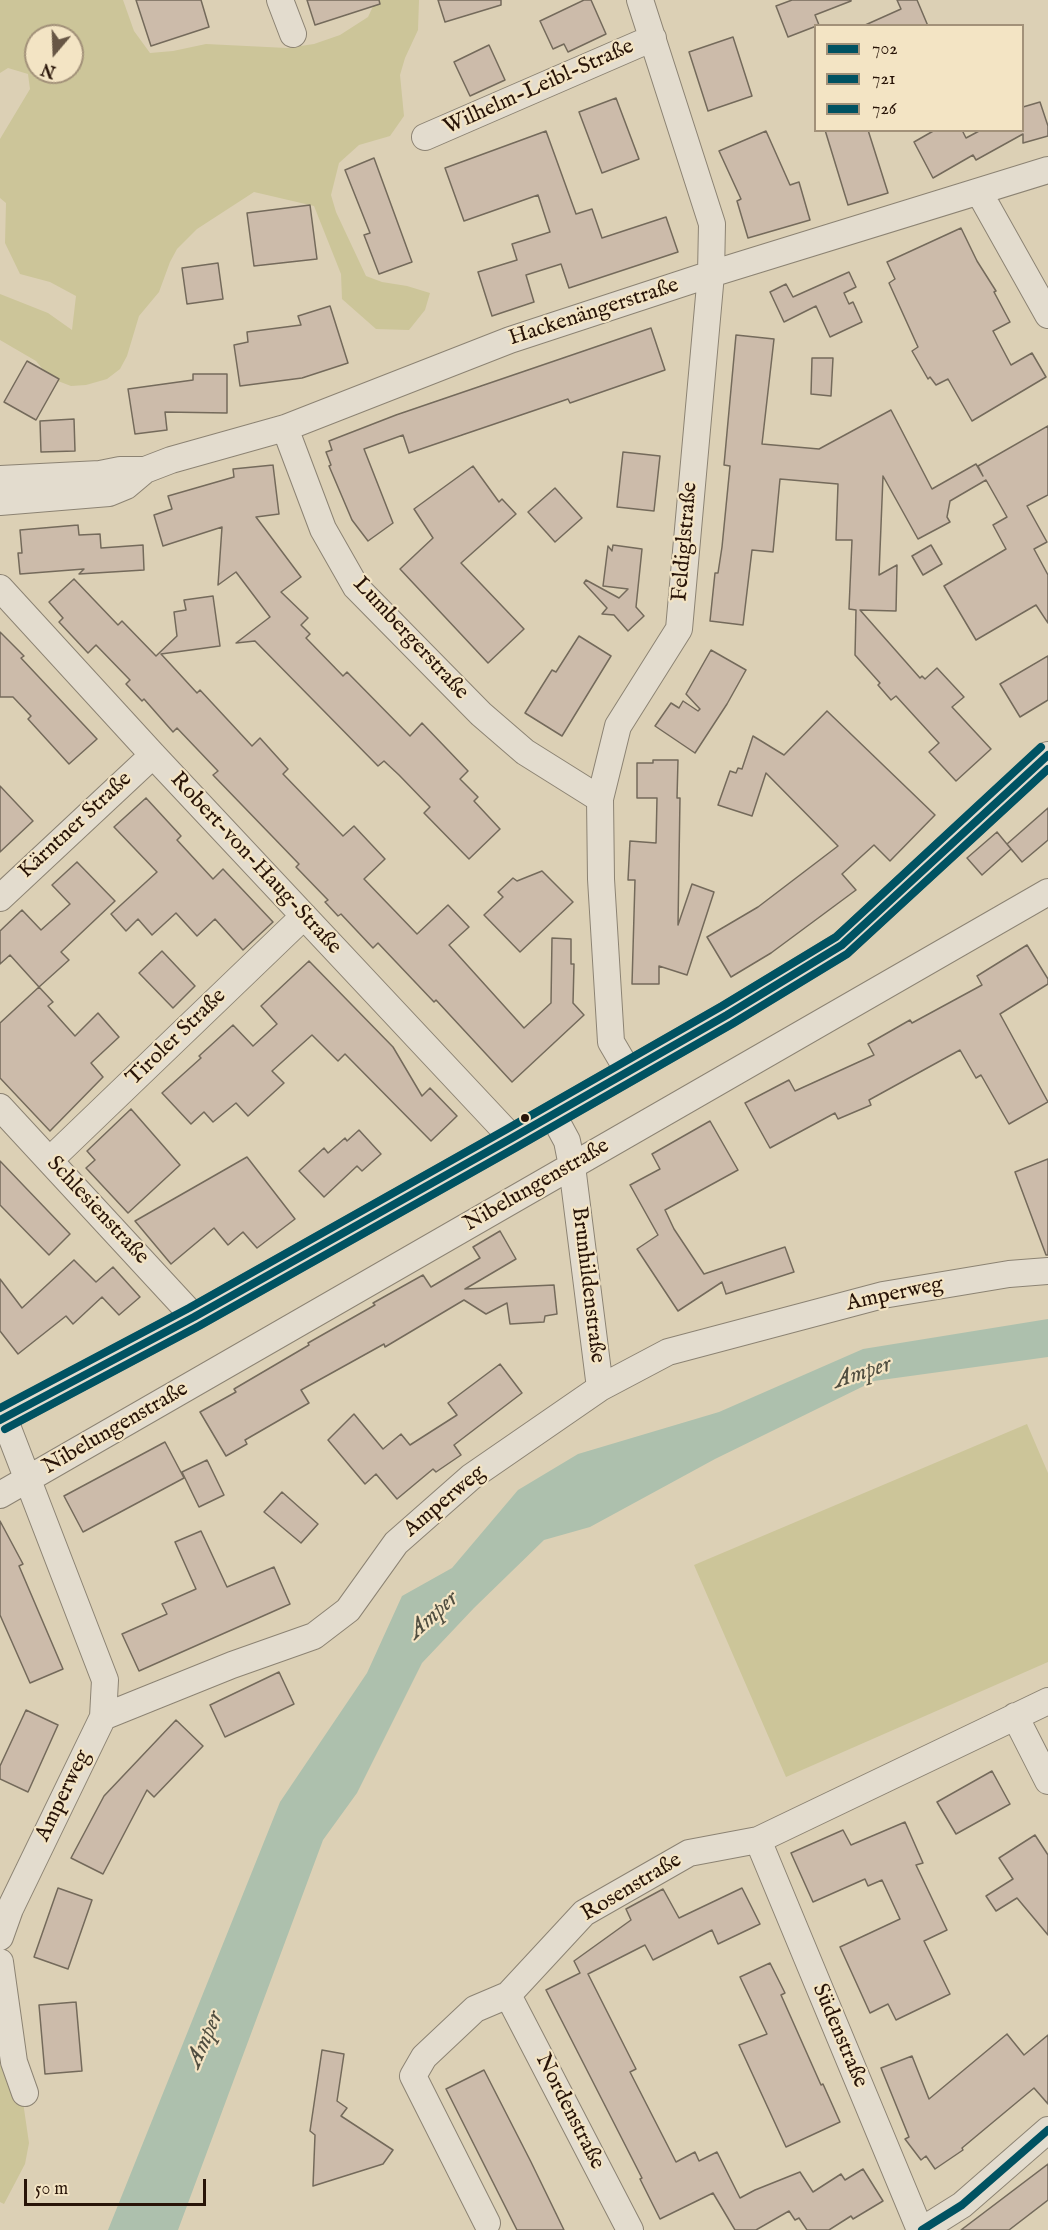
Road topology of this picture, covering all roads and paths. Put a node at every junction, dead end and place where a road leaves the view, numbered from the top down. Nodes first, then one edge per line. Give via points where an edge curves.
1 (280, 0) edge
2 (640, 0) edge
3 (292, 34) dead end
4 (653, 38) junction
5 (425, 137) dead end
6 (1048, 170) edge
7 (979, 192) junction
8 (711, 274) junction
9 (1048, 315) edge
10 (285, 428) junction
11 (145, 470) junction
12 (0, 479) edge
13 (0, 502) edge
14 (0, 588) edge
15 (153, 755) junction
16 (1048, 755) edge
17 (600, 799) junction
18 (1048, 892) edge
19 (0, 898) edge
20 (304, 916) junction
21 (628, 1071) junction
22 (0, 1107) edge
23 (554, 1115) junction
24 (512, 1138) junction
25 (50, 1160) junction
26 (572, 1166) junction
27 (1048, 1271) edge
28 (194, 1317) junction
29 (600, 1388) junction
30 (2, 1419) edge
31 (26, 1480) junction
32 (0, 1495) edge
33 (1048, 1701) edge
34 (103, 1716) junction
35 (1015, 1716) junction
36 (1048, 1781) edge
37 (758, 1840) junction
38 (0, 1937) edge
39 (0, 1962) edge
40 (508, 1995) junction
41 (26, 2093) dead end
42 (1048, 2130) edge
43 (487, 2223) dead end
44 (630, 2230) edge
45 (921, 2230) edge

1 - 3 street
2 - 4 street, Feldiglstraße
4 - 5 street, Wilhelm-Leibl-Straße
4 - 8 street, Feldiglstraße via 712,224
6 - 7 street, Hackenängerstraße
7 - 8 street, Hackenängerstraße
7 - 9 street
8 - 10 street, Hackenängerstraße via 510,340
8 - 17 street, Feldiglstraße via 679,629 618,726
10 - 11 street, Hackenängerstraße
10 - 17 street, Lumbergerstraße via 323,529 356,587 481,714 525,752
11 - 12 street, Hackenängerstraße
11 - 13 street, Hackenängerstraße via 126,486 109,493
14 - 15 street, Robert-von-Haug-Straße
15 - 19 street, Kärntner Straße
15 - 20 street, Robert-von-Haug-Straße
16 - 21 street via 842,945
17 - 21 street, Feldiglstraße via 611,1042
18 - 26 street, Nibelungenstraße
20 - 24 street, Robert-von-Haug-Straße
20 - 25 street, Tiroler Straße
21 - 23 street
22 - 25 street, Schlesienstraße
23 - 24 street
23 - 26 street, Brunhildenstraße via 567,1141
24 - 28 street
25 - 28 street, Schlesienstraße
26 - 29 street, Brunhildenstraße
26 - 31 street, Nibelungenstraße
27 - 29 street, Amperweg via 883,1295 668,1352
28 - 30 street
29 - 34 street, Amperweg via 471,1477 396,1543 348,1610 314,1636
30 - 31 street, Nibelungenstraße
31 - 32 street, Nibelungenstraße
31 - 34 street via 105,1680
33 - 35 street, Rosenstraße
34 - 38 street, Amperweg
35 - 36 street
35 - 37 street, Rosenstraße
37 - 40 street, Rosenstraße via 689,1853 584,1913
37 - 45 street, Südenstraße
39 - 41 street via 14,2062
40 - 43 street, Rosenstraße via 475,2009 424,2057 413,2076
40 - 44 street, Nordenstraße
42 - 45 street via 962,2205

